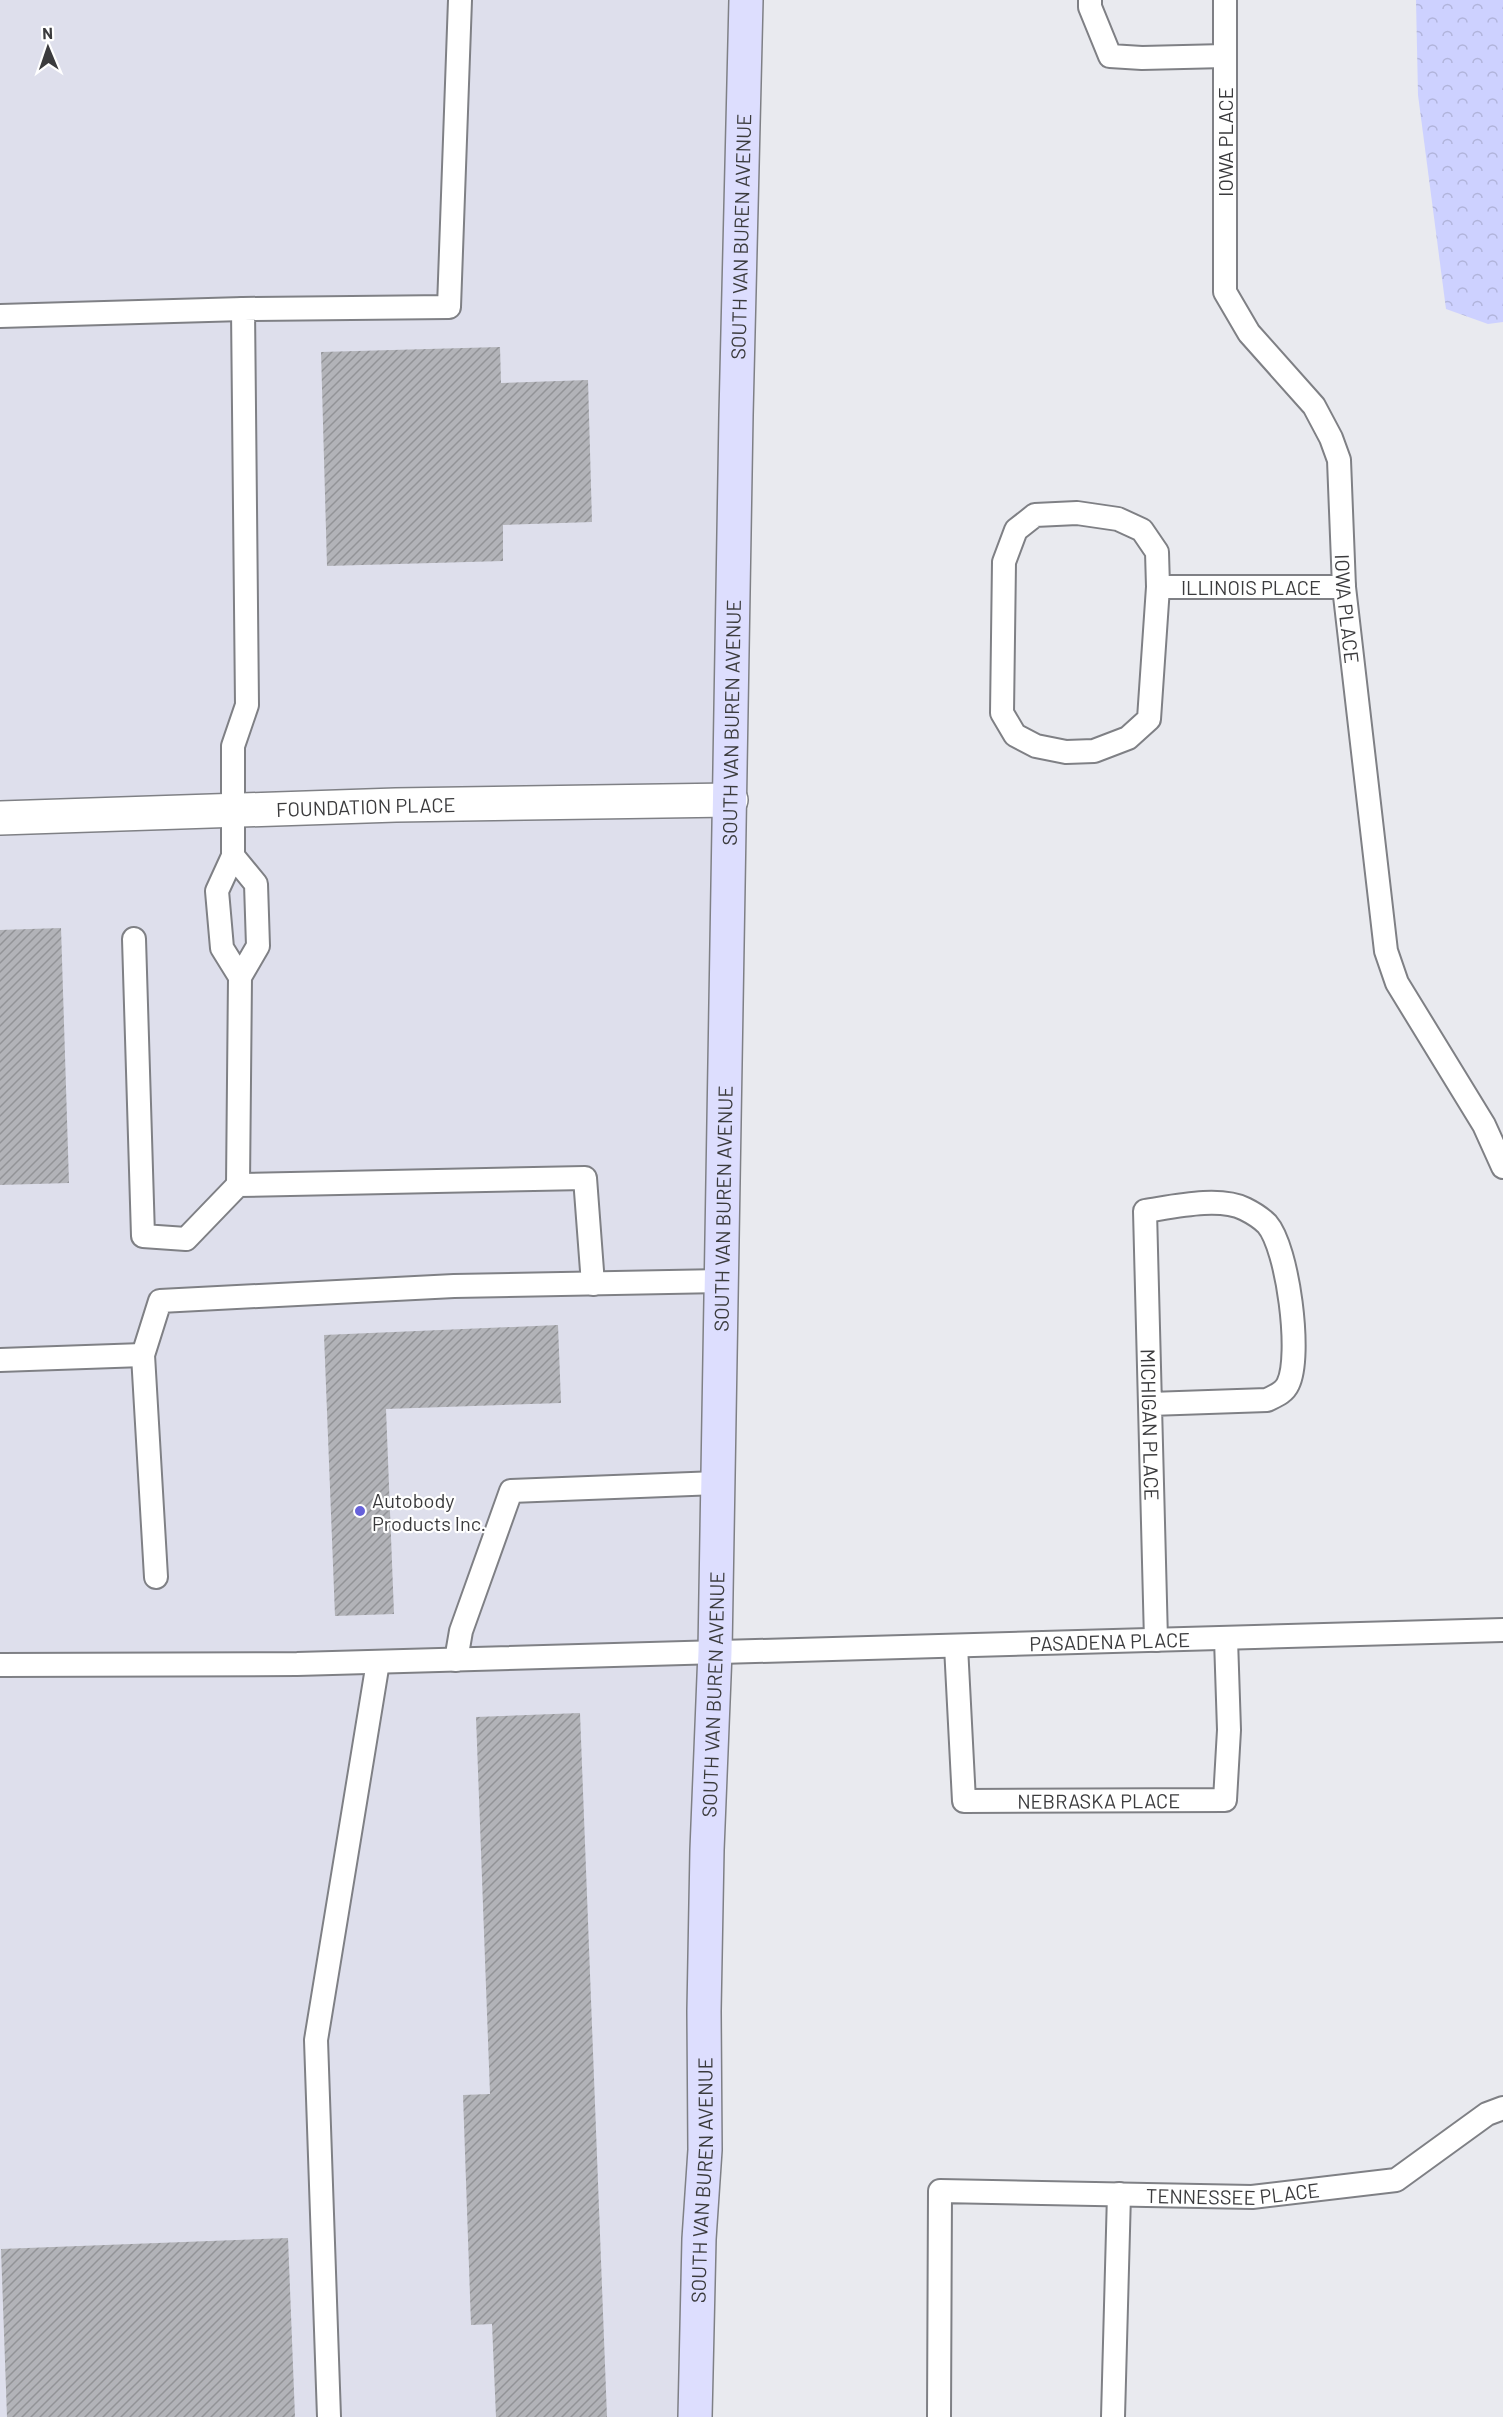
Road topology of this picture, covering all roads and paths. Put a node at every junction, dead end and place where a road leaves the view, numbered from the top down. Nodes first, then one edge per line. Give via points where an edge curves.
1 (460, 0) edge
2 (746, 0) edge
3 (1090, 0) edge
4 (1225, 0) edge
5 (1225, 56) junction
6 (243, 309) junction
7 (0, 316) edge
8 (1158, 587) junction
9 (1344, 587) junction
10 (731, 800) junction
11 (233, 810) junction
12 (0, 818) edge
13 (233, 856) junction
14 (134, 939) dead end
15 (240, 977) junction
16 (1503, 1167) edge
17 (238, 1185) junction
18 (722, 1281) junction
19 (593, 1284) junction
20 (143, 1354) junction
21 (0, 1360) edge
22 (1150, 1404) junction
23 (717, 1483) junction
24 (156, 1577) dead end
25 (1503, 1630) edge
26 (1156, 1640) junction
27 (1226, 1640) junction
28 (956, 1646) junction
29 (715, 1652) junction
30 (456, 1660) junction
31 (378, 1662) junction
32 (0, 1665) edge
33 (1503, 2108) edge
34 (1119, 2194) junction
35 (329, 2417) edge
36 (695, 2417) edge
37 (939, 2417) edge
38 (1113, 2417) edge

1 - 6 lane via 449,307
2 - 10 main road, SOUTH VAN BUREN AVENUE
3 - 5 lane via 1110,56
4 - 5 lane, IOWA PLACE
5 - 9 lane, IOWA PLACE via 1226,292 1249,333 1314,406 1331,438 1339,460
6 - 7 lane
6 - 11 lane via 247,705 233,746
8 - 8 lane via 1157,552 1142,530 1118,519 1077,513 1035,515 1016,530 1004,562 1002,713 1015,735 1036,746 1066,752 1094,751 1128,738 1149,718
8 - 9 lane, ILLINOIS PLACE
9 - 16 lane, IOWA PLACE via 1386,951 1397,983 1484,1125
10 - 11 street, FOUNDATION PLACE
10 - 18 main road, SOUTH VAN BUREN AVENUE
11 - 12 street, FOUNDATION PLACE
11 - 13 lane
13 - 15 lane via 217,891 222,948
13 - 15 lane via 256,884 258,946
14 - 17 lane via 143,1236 186,1239
15 - 17 lane
17 - 19 lane via 585,1178
18 - 19 lane
18 - 23 main road, SOUTH VAN BUREN AVENUE
19 - 20 lane via 454,1286 160,1301
20 - 21 lane
20 - 24 lane
22 - 22 lane, MICHIGAN PLACE via 1145,1211 1217,1203 1243,1208 1267,1224 1284,1258 1293,1336 1288,1384 1267,1400
22 - 26 lane, MICHIGAN PLACE
23 - 29 main road, SOUTH VAN BUREN AVENUE
23 - 30 lane via 511,1491 461,1631
25 - 27 lane, PASADENA PLACE
26 - 27 lane, PASADENA PLACE
26 - 28 lane, PASADENA PLACE
27 - 28 lane, NEBRASKA PLACE via 1229,1730 1225,1800 964,1801
28 - 29 lane, PASADENA PLACE
29 - 30 lane, PASADENA PLACE
29 - 36 main road, SOUTH VAN BUREN AVENUE via 707,1850 705,2150
30 - 31 lane, PASADENA PLACE
31 - 32 lane, PASADENA PLACE
31 - 35 lane via 316,2040
33 - 34 lane, TENNESSEE PLACE via 1487,2114 1396,2180 1252,2197
34 - 37 lane, TENNESSEE PLACE via 940,2191
34 - 38 lane

